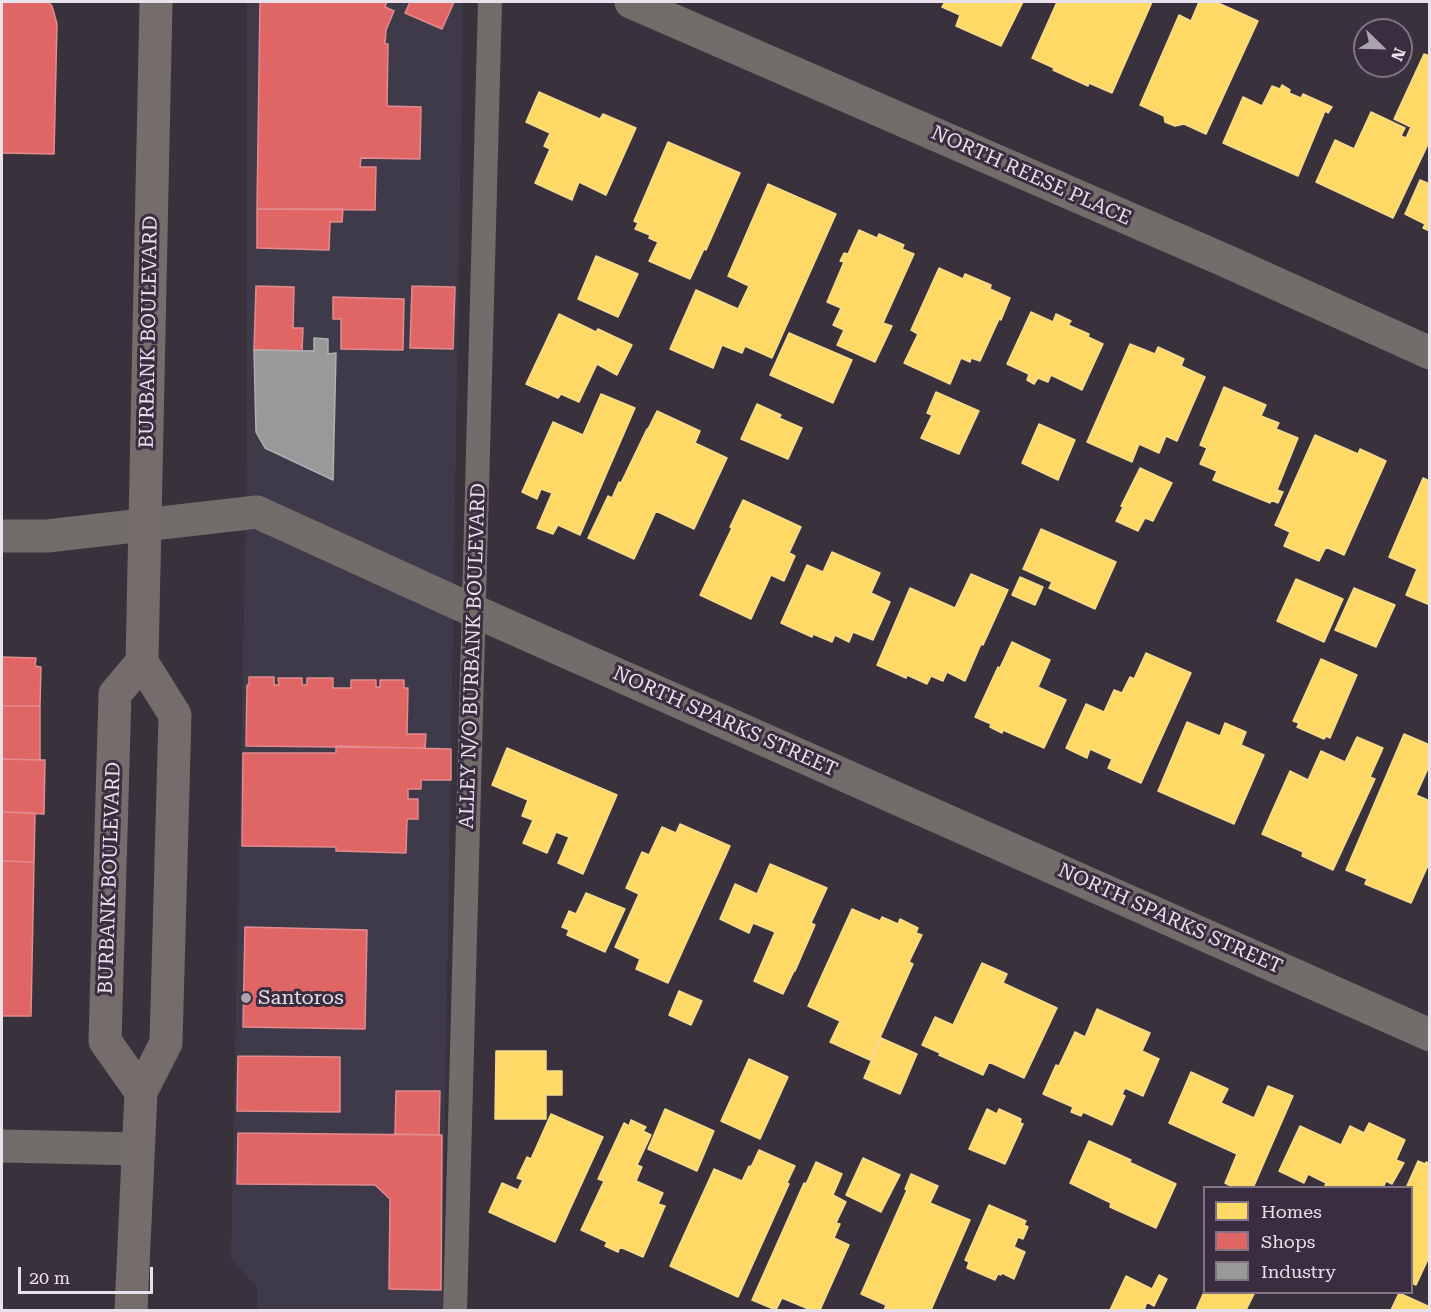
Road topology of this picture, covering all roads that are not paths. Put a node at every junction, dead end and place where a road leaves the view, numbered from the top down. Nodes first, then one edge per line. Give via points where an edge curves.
1 (156, 2) edge
2 (490, 2) edge
3 (631, 2) edge
4 (1430, 353) edge
5 (145, 525) junction
6 (2, 536) edge
7 (474, 611) junction
8 (142, 662) junction
9 (1430, 1035) edge
10 (141, 1092) junction
11 (2, 1146) edge
12 (138, 1149) junction
13 (131, 1311) edge
14 (455, 1311) edge

1 - 5 main road, BURBANK BOULEVARD
2 - 7 lane, ALLEY N/O BURBANK BOULEVARD
3 - 4 street, NORTH REESE PLACE
5 - 6 street, NORTH SPARKS STREET via 47,536
5 - 7 street, NORTH SPARKS STREET via 257,512
5 - 8 main road, BURBANK BOULEVARD
7 - 9 street, NORTH SPARKS STREET
7 - 14 lane, ALLEY N/O BURBANK BOULEVARD
8 - 10 main road via 175,716 166,1043
8 - 10 main road, BURBANK BOULEVARD via 115,694 105,1041
10 - 12 main road
11 - 12 street
12 - 13 main road

